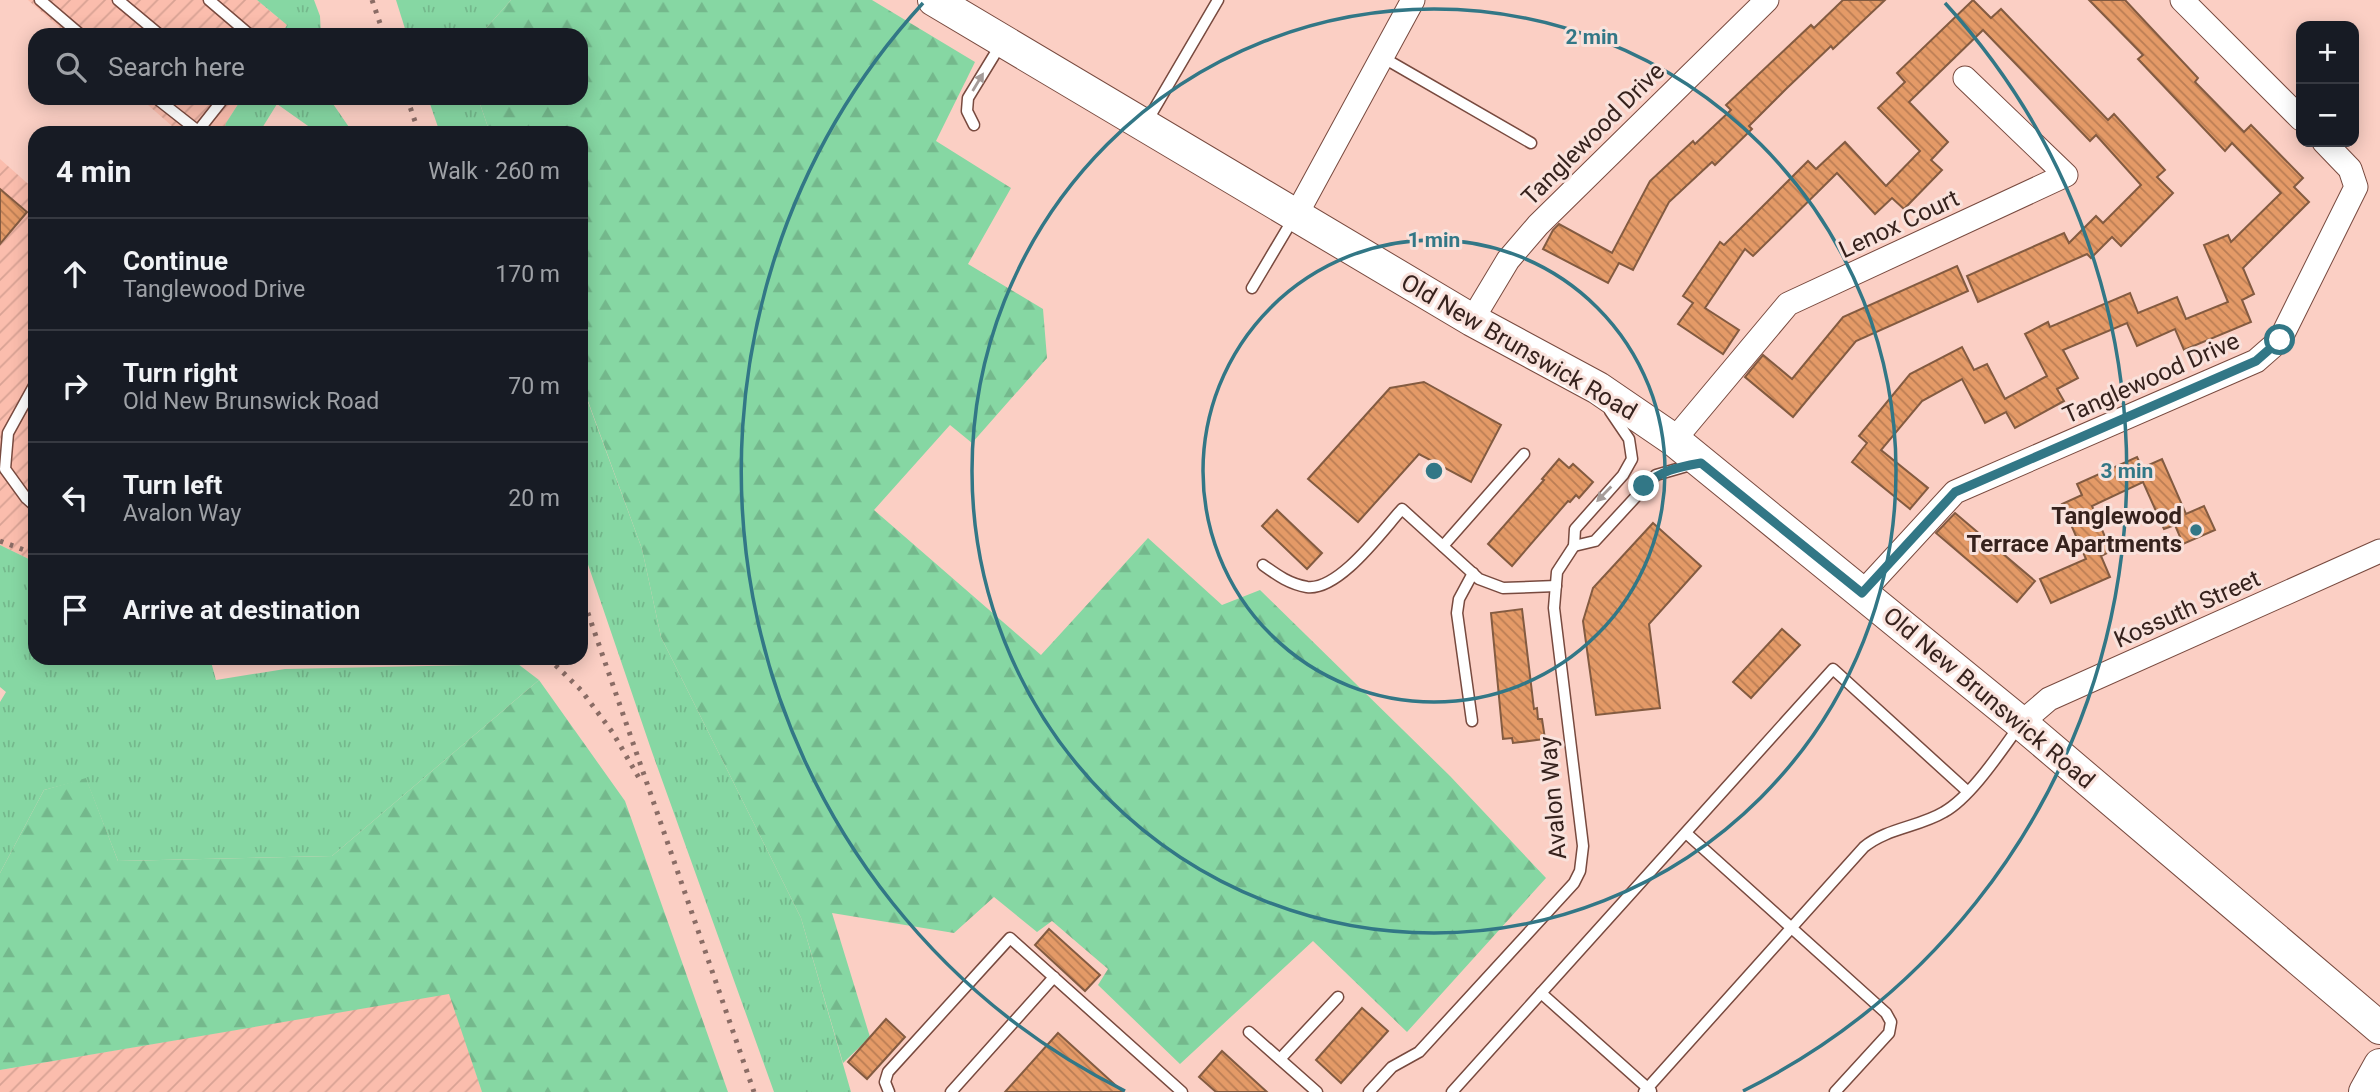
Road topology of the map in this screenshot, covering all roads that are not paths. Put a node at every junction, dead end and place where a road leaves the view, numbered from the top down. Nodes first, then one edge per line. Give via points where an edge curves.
1 (40, 0) edge
2 (118, 0) edge
3 (209, 0) edge
4 (934, 0) edge
5 (1218, 0) edge
6 (1413, 0) edge
7 (1767, 0) edge
8 (2182, 0) edge
9 (73, 28) edge
10 (152, 28) edge
11 (242, 28) edge
12 (1003, 41) junction
13 (1382, 57) junction
14 (1965, 78) dead end
15 (164, 105) edge
16 (218, 105) edge
17 (2296, 114) edge
18 (974, 125) dead end
19 (1144, 125) junction
20 (190, 126) edge
21 (202, 126) edge
22 (1531, 143) dead end
23 (2329, 147) edge
24 (1295, 217) junction
25 (1252, 288) dead end
26 (1472, 320) junction
27 (1582, 379) junction
28 (28, 395) edge
29 (4, 434) edge
30 (1674, 440) junction
31 (1524, 454) dead end
32 (1701, 463) junction
33 (28, 500) edge
34 (1443, 546) junction
35 (1574, 546) junction
36 (2380, 551) edge
37 (1263, 565) dead end
38 (1473, 573) junction
39 (1556, 586) junction
40 (1862, 593) junction
41 (1472, 721) dead end
42 (2021, 723) junction
43 (1967, 791) junction
44 (1686, 833) junction
45 (1791, 927) junction
46 (1054, 977) junction
47 (1541, 993) junction
48 (1338, 998) dead end
49 (2380, 1028) edge
50 (1249, 1032) dead end
51 (1280, 1059) junction
52 (2380, 1065) edge
53 (1648, 1091) edge
54 (889, 1092) edge
55 (951, 1092) edge
56 (1182, 1092) edge
57 (1317, 1092) edge
58 (1369, 1092) edge
59 (1452, 1092) edge
60 (1835, 1092) edge
61 (2365, 1092) edge

1 - 9 lane
2 - 10 lane
3 - 11 lane
4 - 12 main road, Old New Brunswick Road
5 - 19 lane
6 - 13 street
7 - 26 street, Tanglewood Drive via 1538,225 1508,260
8 - 17 street
18 -> 12 lane via 967,111 968,98
12 - 19 main road, Old New Brunswick Road
13 - 22 lane
13 - 24 street
14 - 30 street, Lenox Court via 2066,175 1788,304
15 - 20 lane
16 - 21 lane
19 - 24 main road, Old New Brunswick Road
23 - 40 street, Tanglewood Drive via 2350,169 2356,187 2280,340 2256,361 1955,492
24 - 25 lane
24 - 26 main road, Old New Brunswick Road
26 - 27 main road, Old New Brunswick Road
27 - 30 main road, Old New Brunswick Road
27 -> 35 lane, Avalon Way via 1617,419 1629,439 1632,459 1574,529
28 - 29 lane
29 - 33 lane via 5,470
30 - 32 main road, Old New Brunswick Road
31 - 34 lane
32 - 35 lane via 1656,475 1595,541
32 - 40 main road, Old New Brunswick Road
34 - 37 lane via 1402,509 1330,582 1308,587 1285,580
34 - 38 lane
35 - 39 lane, Avalon Way via 1557,572
36 - 42 street, Kossuth Street via 2049,699
38 - 39 lane via 1503,588
38 - 41 lane via 1457,613
39 - 58 lane, Avalon Way via 1554,608 1583,846 1580,871 1419,1052 1392,1067
40 - 42 main road, Old New Brunswick Road
42 - 43 lane
42 - 49 main road, Old New Brunswick Road
43 - 44 lane via 1833,669
43 - 45 lane via 1942,813 1872,840
44 - 45 lane
44 - 47 lane
45 - 53 lane
45 - 60 lane via 1891,1022 1889,1033
46 - 54 lane via 1010,938 888,1072
46 - 55 lane
46 - 56 lane
47 - 53 lane
47 - 59 lane
48 - 51 lane
50 - 51 lane
51 - 57 lane
52 - 61 main road

